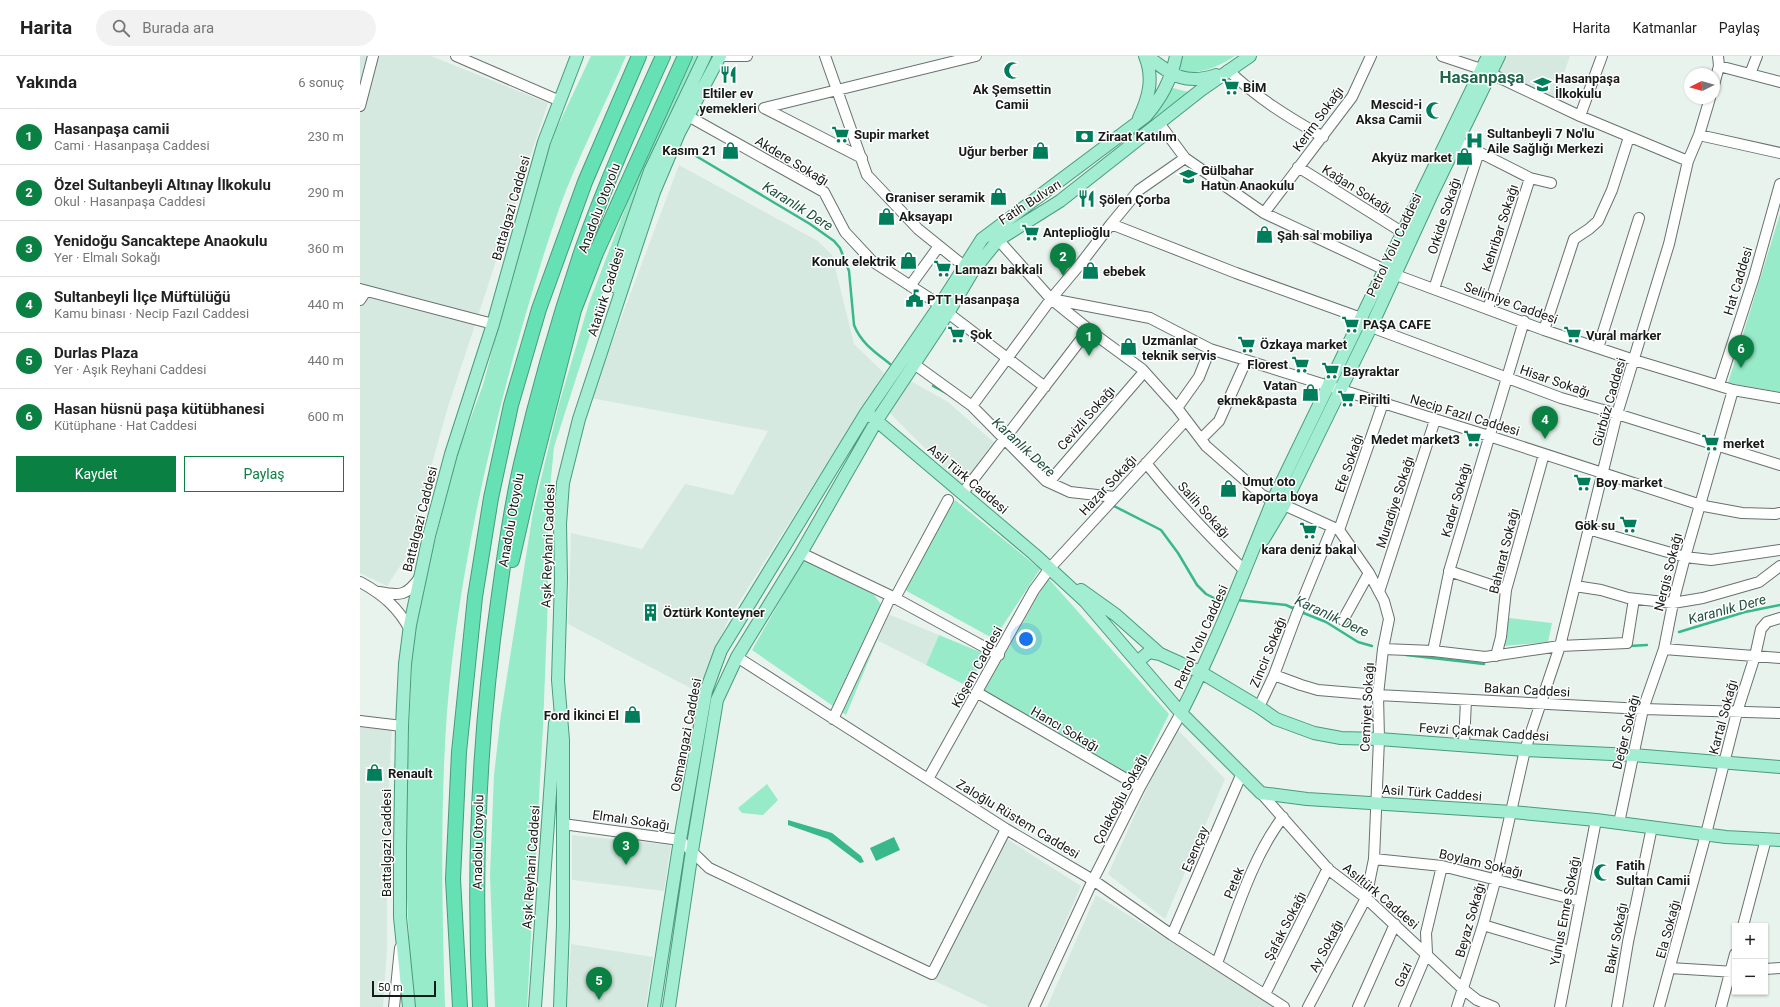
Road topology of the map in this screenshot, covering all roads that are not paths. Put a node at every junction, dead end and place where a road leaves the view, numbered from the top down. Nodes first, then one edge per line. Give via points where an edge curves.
1 (374, 56) edge
2 (456, 56) edge
3 (576, 56) edge
4 (639, 56) edge
5 (663, 56) edge
6 (685, 56) edge
7 (706, 56) edge
8 (720, 56) edge
9 (747, 56) edge
10 (825, 56) edge
11 (976, 56) edge
12 (1146, 56) edge
13 (1176, 56) edge
14 (1250, 56) edge
15 (1371, 56) edge
16 (1442, 56) edge
17 (1488, 56) edge
18 (1500, 56) edge
19 (1602, 56) edge
20 (1757, 56) edge
21 (1719, 61) edge
22 (1228, 70) junction
23 (1486, 71) junction
24 (1172, 74) junction
25 (1750, 74) junction
26 (1780, 82) edge
27 (837, 90) junction
28 (560, 101) junction
29 (1708, 104) edge
30 (360, 106) edge
31 (688, 116) junction
32 (1580, 116) junction
33 (1136, 123) junction
34 (1158, 123) junction
35 (1699, 135) junction
36 (1323, 137) junction
37 (1629, 137) junction
38 (1457, 141) junction
39 (1479, 152) junction
40 (1780, 153) edge
41 (862, 158) junction
42 (1185, 158) junction
43 (1688, 161) junction
44 (1298, 167) junction
45 (1530, 178) junction
46 (1551, 183) dead end
47 (1780, 184) edge
48 (1264, 213) junction
49 (1639, 218) dead end
50 (1111, 224) junction
51 (1402, 232) junction
52 (995, 236) junction
53 (939, 246) junction
54 (969, 269) junction
55 (1384, 270) junction
56 (1396, 275) junction
57 (910, 286) junction
58 (1434, 289) junction
59 (363, 290) edge
60 (1051, 299) junction
61 (360, 300) edge
62 (1488, 308) junction
63 (944, 309) junction
64 (1361, 318) junction
65 (1524, 321) junction
66 (493, 324) junction
67 (1371, 327) junction
68 (1089, 329) junction
69 (1544, 330) junction
70 (603, 347) junction
71 (1598, 348) junction
72 (1210, 349) junction
73 (1007, 357) junction
74 (1634, 360) junction
75 (1246, 361) junction
76 (914, 364) junction
77 (1144, 372) junction
78 (1506, 377) junction
79 (1327, 385) junction
80 (1719, 385) junction
81 (1045, 387) junction
82 (1340, 389) junction
83 (1733, 390) junction
84 (1780, 398) edge
85 (1383, 403) junction
86 (972, 406) junction
87 (1177, 408) junction
88 (866, 413) junction
89 (1618, 414) junction
90 (877, 420) junction
91 (1186, 420) junction
92 (1435, 420) junction
93 (1489, 436) junction
94 (1201, 439) junction
95 (1002, 442) junction
96 (1717, 446) junction
97 (1544, 454) junction
98 (1146, 463) junction
99 (1780, 465) edge
100 (1602, 473) junction
101 (1048, 482) junction
102 (962, 494) junction
103 (1114, 498) junction
104 (948, 500) dead end
105 (1273, 500) junction
106 (1699, 504) junction
107 (1284, 505) junction
108 (1780, 513) edge
109 (1335, 529) junction
110 (1588, 529) junction
111 (1780, 550) edge
112 (801, 553) junction
113 (1685, 557) junction
114 (1780, 566) edge
115 (1050, 568) junction
116 (1245, 571) junction
117 (1449, 571) junction
118 (1369, 573) junction
119 (421, 576) junction
120 (360, 582) edge
121 (1574, 586) junction
122 (1506, 590) junction
123 (379, 592) junction
124 (1379, 592) junction
125 (893, 597) junction
126 (1634, 599) junction
127 (1673, 603) junction
128 (1298, 611) joint
129 (1780, 618) edge
130 (1343, 620) dead end
131 (410, 630) junction
132 (1560, 646) junction
133 (1383, 649) junction
134 (1664, 649) junction
135 (1433, 651) junction
136 (1160, 654) junction
137 (999, 655) junction
138 (1496, 656) junction
139 (1755, 656) junction
140 (737, 657) junction
141 (1780, 658) edge
142 (1207, 659) junction
143 (490, 662) junction
144 (1138, 663) junction
145 (1190, 668) junction
146 (1202, 673) junction
147 (1274, 675) junction
148 (558, 680) junction
149 (978, 693) junction
150 (1378, 695) junction
151 (1466, 700) junction
152 (1541, 703) junction
153 (1259, 707) junction
154 (1643, 709) junction
155 (1737, 712) junction
156 (1181, 713) junction
157 (1780, 713) edge
158 (834, 719) junction
159 (360, 721) edge
160 (402, 726) junction
161 (1379, 739) junction
162 (1464, 744) junction
163 (1525, 750) junction
164 (1633, 755) junction
165 (1724, 763) junction
166 (1780, 767) edge
167 (1242, 773) junction
168 (928, 779) junction
169 (1140, 787) junction
170 (1261, 793) junction
171 (1375, 803) junction
172 (1512, 812) junction
173 (1283, 817) junction
174 (1596, 820) junction
175 (1619, 822) junction
176 (563, 824) junction
177 (1652, 827) junction
178 (1006, 829) junction
179 (1706, 834) junction
180 (1766, 839) junction
181 (680, 840) junction
182 (1780, 840) edge
183 (692, 851) junction
184 (1374, 859) junction
185 (1442, 866) junction
186 (1328, 868) junction
187 (1496, 878) junction
188 (1093, 880) junction
189 (1366, 898) junction
190 (1580, 901) junction
191 (1744, 923) edge
192 (1395, 924) junction
193 (1483, 925) junction
194 (1172, 935) junction
195 (402, 936) junction
196 (1570, 951) junction
197 (1427, 953) junction
198 (1217, 963) junction
199 (1670, 968) junction
200 (1780, 968) edge
201 (1768, 969) edge
202 (1732, 973) edge
203 (1463, 989) junction
204 (1265, 994) junction
205 (394, 1007) edge
206 (409, 1007) edge
207 (460, 1007) edge
208 (480, 1007) edge
209 (535, 1007) edge
210 (560, 1007) edge
211 (654, 1007) edge
212 (669, 1007) edge
213 (1034, 1007) edge
214 (1284, 1007) edge
215 (1308, 1007) edge
216 (1358, 1007) edge
217 (1404, 1007) edge
218 (1457, 1007) edge
219 (1494, 1007) edge
220 (1560, 1007) edge
221 (1617, 1007) edge
222 (1659, 1007) edge
223 (1721, 1007) edge

1 - 30 street
2 - 28 street
3 - 28 main road, Battalgazi Caddesi
4 - 207 highway, Anadolu Otoyolu via 585,182 539,309 511,404 491,498 475,596 459,752 453,879
5 - 143 highway, Anadolu Otoyolu via 592,224 558,324 521,464 506,546
6 - 143 highway via 596,253 574,310 531,477
7 - 70 main road, Atatürk Caddesi via 650,171 624,246
8 - 9 street
8 - 31 main road, Atatürk Caddesi
10 - 27 street
11 - 27 street
12 - 24 main road
12 - 33 main road via 1149,92
13 - 24 main road, Fatih Bulvarı
14 - 22 main road, Fatih Bulvarı
15 - 36 street, Kerim Sokağı via 1352,97
16 - 23 street
17 - 23 main road, Petrol Yolu Caddesi
18 - 23 main road, Petrol Yolu Caddesi
19 - 32 street
20 - 25 street
21 - 25 street
22 - 24 main road via 1204,79 1192,80
22 - 34 main road, Fatih Bulvarı
22 - 36 street via 1250,90 1285,115
23 - 32 street
23 - 38 main road, Petrol Yolu Caddesi
23 - 51 main road, Petrol Yolu Caddesi
24 - 33 main road, Fatih Bulvarı via 1157,103
25 - 26 street
27 - 41 street
27 - 41 street via 764,108
28 - 66 main road, Battalgazi Caddesi via 544,142
29 - 35 street, Gürbüz Caddesi
31 - 57 street, Akdere Sokağı via 824,192 845,232 872,261
31 - 70 main road, Atatürk Caddesi via 654,192
32 - 37 street
33 - 52 main road, Fatih Bulvarı
34 - 42 street, Selimiye Caddesi
34 - 52 main road, Fatih Bulvarı via 1060,201
35 - 40 street
35 - 43 street, Gürbüz Caddesi
36 - 44 street, Kerim Sokağı
37 - 43 street
37 - 69 street via 1612,190 1598,221 1574,239
38 - 39 street
38 - 56 main road, Petrol Yolu Caddesi
39 - 45 street
39 - 58 street, Orkide Sokağı
41 - 53 street via 867,175 918,229
42 - 48 street, Selimiye Caddesi
42 - 50 street via 1139,190
43 - 74 street, Gürbüz Caddesi via 1669,244
44 - 48 street, Kerim Sokağı
44 - 51 street, Kağan Sokağı
45 - 46 street
45 - 62 street, Kehribar Sokağı
47 - 80 street, Hat Caddesi via 1754,277
48 - 55 street, Selimiye Caddesi
49 - 71 street
50 - 60 street
50 - 64 street
51 - 55 main road, Petrol Yolu Caddesi
52 - 54 main road, Fatih Bulvarı
52 - 60 street
53 - 54 street
53 - 57 street
54 - 63 main road, Fatih Bulvarı
55 - 56 street, Selimiye Caddesi
55 - 64 main road, Petrol Yolu Caddesi
56 - 58 street, Selimiye Caddesi
56 - 67 main road, Petrol Yolu Caddesi
57 - 63 street, Akdere Sokağı
58 - 62 street, Selimiye Caddesi
59 - 61 street
59 - 66 street
60 - 68 street
60 - 72 street, Necip Fazıl Caddesi via 1150,318
60 - 73 street
62 - 65 street, Selimiye Caddesi
63 - 73 street, Akdere Sokağı
63 - 76 main road, Fatih Bulvarı
63 - 88 main road, Fatih Bulvarı
64 - 79 main road, Petrol Yolu Caddesi
65 - 69 street, Selimiye Caddesi
65 - 78 street, Kader Sokağı
66 - 119 main road, Battalgazi Caddesi via 451,454
67 - 78 street, Hisar Sokağı
67 - 82 main road, Petrol Yolu Caddesi
68 - 77 street
68 - 81 street
69 - 71 street, Selimiye Caddesi
70 - 148 main road, Aşık Reyhani Caddesi via 572,441 563,483
71 - 74 street, Selimiye Caddesi
72 - 75 street, Necip Fazıl Caddesi
72 - 87 street via 1199,377
73 - 81 street, Akdere Sokağı
73 - 86 street
74 - 80 street, Selimiye Caddesi
74 - 89 street, Gürbüz Caddesi
75 - 79 street, Necip Fazıl Caddesi
75 - 94 street via 1219,421
76 - 86 street
76 - 90 main road, Fatih Bulvarı
77 - 87 street
77 - 101 street, Cevizli Sokağı
78 - 89 street, Hisar Sokağı via 1561,398
78 - 93 street, Kader Sokağı
79 - 82 street, Necip Fazıl Caddesi
79 - 105 main road, Petrol Yolu Caddesi
80 - 83 street, Selimiye Caddesi
81 - 95 street
82 - 85 street, Necip Fazıl Caddesi
82 - 107 main road, Petrol Yolu Caddesi
83 - 84 street, Selimiye Caddesi
83 - 96 street, Nergis Sokağı
85 - 92 street, Necip Fazıl Caddesi
85 - 109 street, Efe Sokağı
86 - 95 street
87 - 91 street
88 - 90 main road, Asil Türk Caddesi
88 - 181 main road, Osmangazi Caddesi via 721,650 706,692
89 - 96 street, Hisar Sokağı
89 - 100 street, Gürbüz Caddesi
90 - 102 main road, Asil Türk Caddesi
90 - 112 main road, Osmangazi Caddesi
91 - 94 street
91 - 98 street, Hazar Sokağı
92 - 93 street, Necip Fazıl Caddesi
92 - 124 street, Muradiye Sokağı
93 - 97 street, Necip Fazıl Caddesi
93 - 117 street, Kader Sokağı
94 - 105 street via 1262,494
95 - 101 street
95 - 102 street
96 - 99 street, Hisar Sokağı
96 - 106 street, Nergis Sokağı
97 - 100 street, Necip Fazıl Caddesi
97 - 122 street, Baharat Sokağı
98 - 103 street, Hazar Sokağı
98 - 116 street, Salih Sokağı via 1208,536
100 - 106 street, Necip Fazıl Caddesi
100 - 110 street, Gürbüz Caddesi
101 - 103 street via 1070,492
102 - 115 main road, Asil Türk Caddesi
103 - 115 street, Hazar Sokağı
104 - 125 street
105 - 107 street
105 - 116 main road, Petrol Yolu Caddesi
106 - 108 street, Necip Fazıl Caddesi via 1742,513
106 - 113 street, Nergis Sokağı
107 - 109 street
107 - 116 main road, Petrol Yolu Caddesi
109 - 118 street, Cemiyet Sokağı
109 - 128 street, Efe Sokağı
110 - 113 street
110 - 121 street, Gürbüz Caddesi
111 - 113 street via 1711,560
112 - 125 street
112 - 140 main road, Osmangazi Caddesi
113 - 127 street, Nergis Sokağı
114 - 127 street via 1759,582 1703,598
115 - 136 main road, Asil Türk Caddesi via 1116,615
115 - 137 street, Köşem Caddesi via 1034,590
115 - 144 main road, Asil Türk Caddesi via 1085,602
116 - 142 main road, Petrol Yolu Caddesi
117 - 122 street
117 - 135 street, Kader Sokağı
118 - 124 street, Cemiyet Sokağı
118 - 130 street
119 - 123 street via 408,592
119 - 131 main road, Battalgazi Caddesi
120 - 123 street
121 - 126 street
121 - 132 street, Gürbüz Caddesi
122 - 138 street, Baharat Sokağı via 1501,637
123 - 131 street via 400,613
124 - 133 street, Cemiyet Sokağı via 1388,619
125 - 137 street
125 - 158 street
126 - 127 street
126 - 132 street via 1627,643
127 - 134 street, Nergis Sokağı
128 - 147 street, Zincir Sokağı
129 - 139 street, Kartal Sokağı via 1767,622 1761,629
131 - 160 main road, Battalgazi Caddesi via 405,664
132 - 138 street
132 - 152 street, Gürbüz Caddesi
133 - 135 street
133 - 150 street, Cemiyet Sokağı
134 - 139 street
134 - 154 street, Değer Sokağı
135 - 138 street
136 - 144 main road via 1149,652
136 - 145 main road, Asil Türk Caddesi
137 - 149 street, Köşem Caddesi
139 - 141 street
139 - 155 street, Kartal Sokağı
140 - 158 street, Zaloğlu Rüstem Caddesi
140 - 183 main road, Osmangazi Caddesi via 717,700
142 - 145 main road
142 - 146 main road, Petrol Yolu Caddesi
143 - 208 highway, Anadolu Otoyolu via 480,785 477,879
144 - 156 main road, Asil Türk Caddesi
145 - 146 main road, Asil Türk Caddesi
146 - 153 main road, Fevzi Çakmak Caddesi
146 - 156 main road, Petrol Yolu Caddesi
147 - 150 street, Bakan Caddesi via 1318,690
147 - 153 street, Zincir Sokağı
148 - 176 main road, Aşık Reyhani Caddesi via 563,740
148 - 209 main road, Aşık Reyhani Caddesi
149 - 168 street, Köşem Caddesi
149 - 169 street, Hancı Sokağı
150 - 151 street, Bakan Caddesi
150 - 161 street, Cemiyet Sokağı
151 - 152 street, Bakan Caddesi
151 - 162 street
152 - 154 street, Bakan Caddesi
152 - 163 street, Gürbüz Caddesi
153 - 161 main road, Fevzi Çakmak Caddesi via 1276,719 1314,733 1341,738
154 - 155 street, Bakan Caddesi
154 - 164 street, Değer Sokağı
155 - 157 street, Bakan Caddesi
155 - 165 street, Kartal Sokağı
156 - 167 main road, Asil Türk Caddesi
156 - 169 street, Çolakoğlu Sokağı
158 - 168 street, Zaloğlu Rüstem Caddesi
159 - 160 street
160 - 195 main road, Battalgazi Caddesi
161 - 162 main road, Fevzi Çakmak Caddesi
161 - 171 street, Cemiyet Sokağı
162 - 163 main road, Fevzi Çakmak Caddesi
163 - 164 main road, Fevzi Çakmak Caddesi
163 - 172 street, Beyaz Sokağı
164 - 165 main road, Fevzi Çakmak Caddesi
164 - 175 street, Değer Sokağı
165 - 166 main road, Fevzi Çakmak Caddesi
165 - 179 street, Kartal Sokağı
167 - 170 main road, Asil Türk Caddesi
167 - 194 street, Esençay
168 - 178 street, Zaloğlu Rüstem Caddesi
169 - 188 street, Çolakoğlu Sokağı
170 - 171 main road, Asil Türk Caddesi
170 - 173 street, Asıltürk Caddesi
171 - 172 main road, Asil Türk Caddesi
171 - 184 street, Cemiyet Sokağı
172 - 174 main road, Asil Türk Caddesi
172 - 187 street, Beyaz Sokağı
173 - 186 street, Asıltürk Caddesi
173 - 198 street, Petek via 1272,831 1257,862
174 - 175 main road, Asil Türk Caddesi
174 - 190 street, Yunus Emre Sokağı
175 - 177 main road, Asil Türk Caddesi
176 - 181 street, Elmalı Sokağı
176 - 210 main road, Aşık Reyhani Caddesi
177 - 179 main road, Asil Türk Caddesi
177 - 221 street, Bakır Sokağı
178 - 183 street, Elmalı Sokağı via 932,974 709,868
178 - 188 street, Zaloğlu Rüstem Caddesi
179 - 180 main road, Asil Türk Caddesi
179 - 199 street, Ela Sokağı
180 - 182 main road, Asil Türk Caddesi
180 - 191 street
181 - 183 street, Elmalı Sokağı
181 - 211 main road, Osmangazi Caddesi
183 - 212 main road, Osmangazi Caddesi
184 - 185 street, Boylam Sokağı
184 - 189 street, Ay Sokağı
185 - 187 street, Boylam Sokağı
185 - 197 street via 1426,933
186 - 189 street, Asıltürk Caddesi
186 - 204 street, Şafak Sokağı
187 - 190 street, Boylam Sokağı
187 - 193 street, Beyaz Sokağı
188 - 194 street, Zaloğlu Rüstem Caddesi
188 - 213 street, Çolakoğlu Sokağı
189 - 192 street, Asıltürk Caddesi
189 - 215 street, Ay Sokağı
190 - 196 street, Yunus Emre Sokağı
192 - 197 street, Asıltürk Caddesi
192 - 216 street
193 - 196 street
193 - 203 street, Beyaz Sokağı
194 - 198 street, Zaloğlu Rüstem Caddesi
195 - 205 street, Battalgazi Caddesi
195 - 206 main road
196 - 220 street, Yunus Emre Sokağı
197 - 203 street, Asıltürk Caddesi
197 - 217 street, Gazi
198 - 204 street, Zaloğlu Rüstem Caddesi
199 - 202 street
199 - 222 street, Ela Sokağı
200 - 201 street
202 - 223 street
203 - 218 street, Beyaz Sokağı
203 - 219 street, Asıltürk Caddesi via 1477,1000
204 - 214 street, Zaloğlu Rüstem Caddesi

